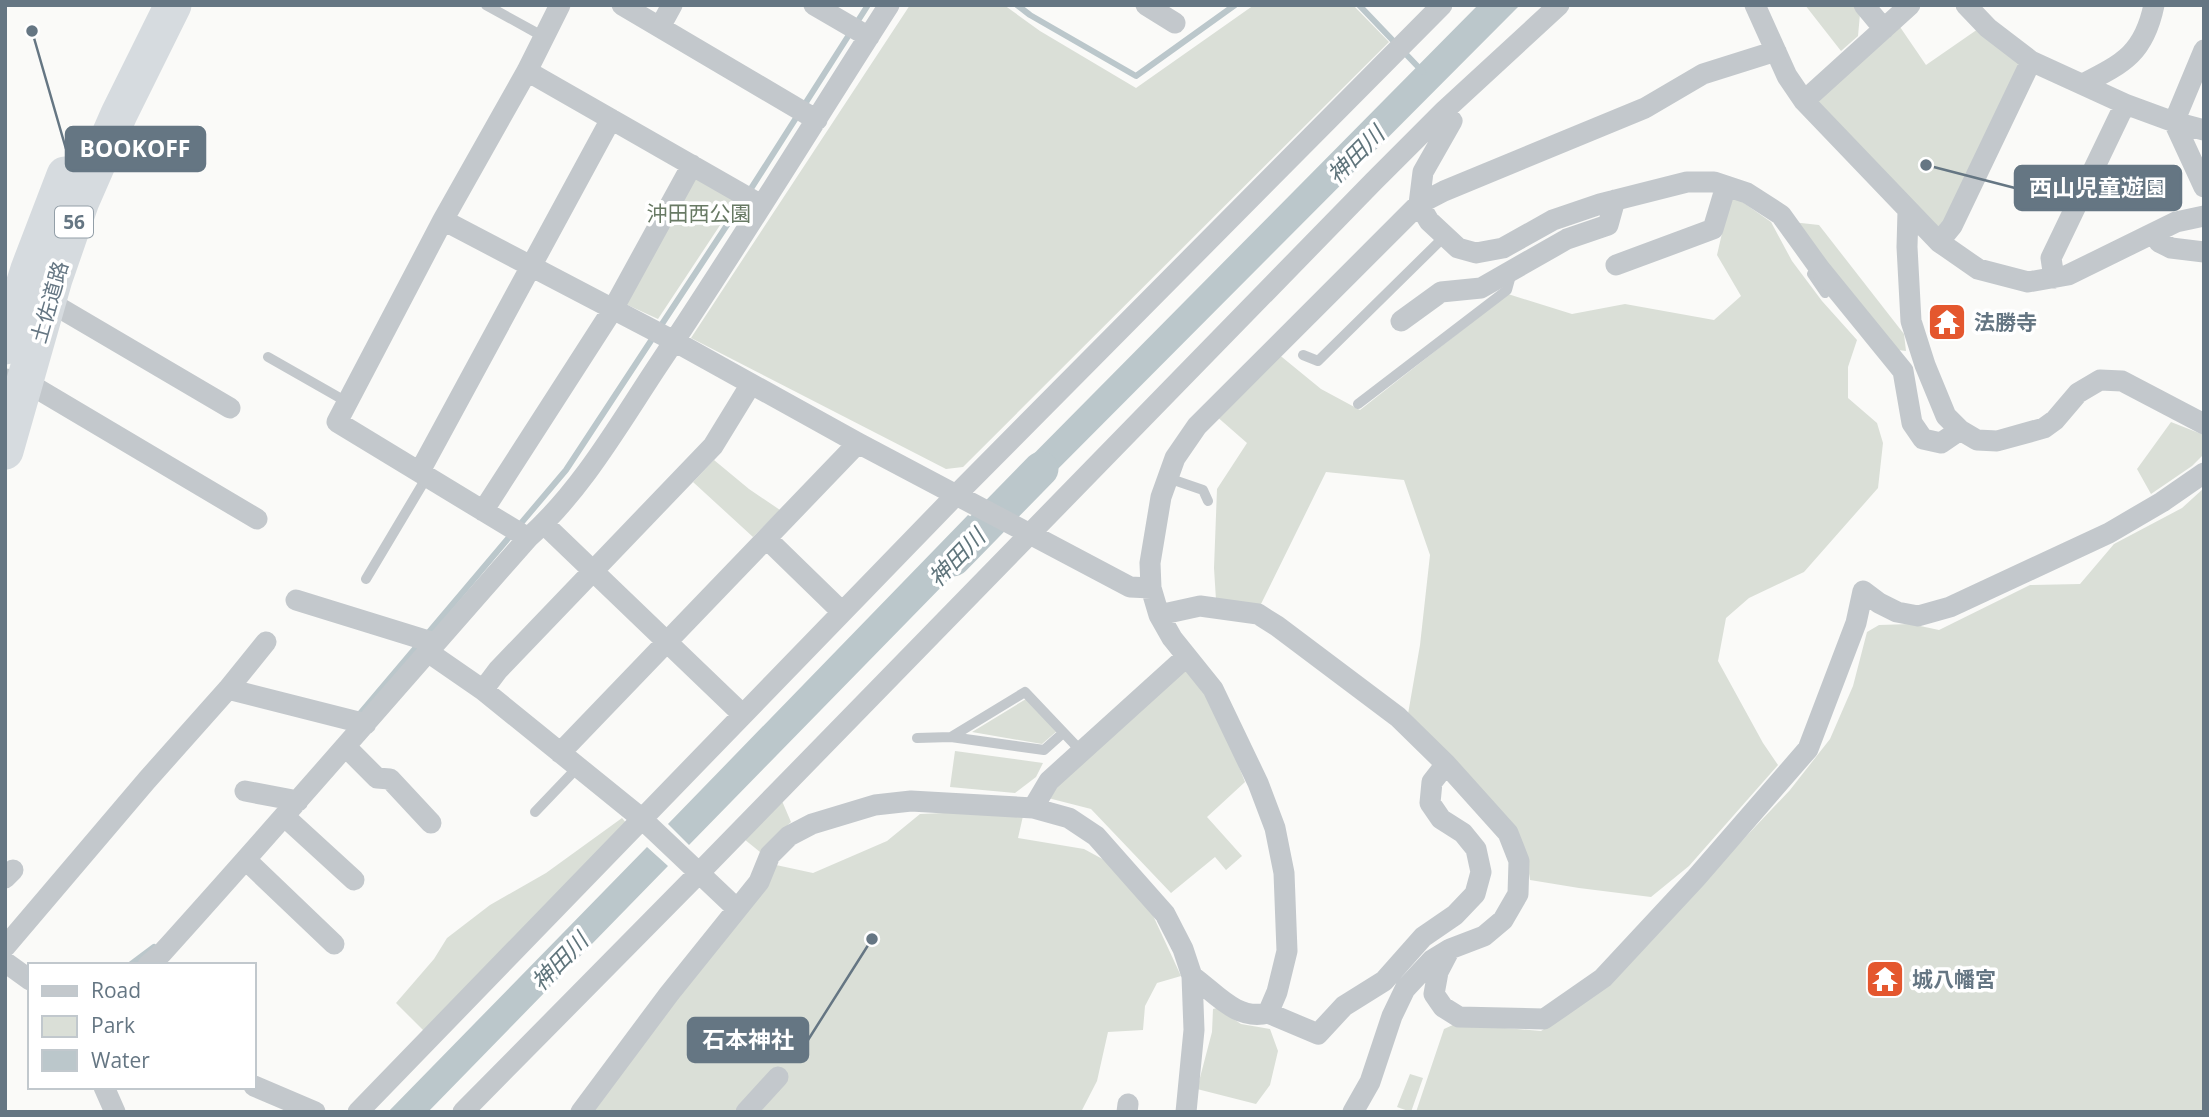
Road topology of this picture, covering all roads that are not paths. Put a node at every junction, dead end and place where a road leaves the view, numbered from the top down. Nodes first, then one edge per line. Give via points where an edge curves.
1 (145, 5) edge
2 (173, 5) edge
3 (486, 5) edge
4 (560, 5) edge
5 (622, 5) edge
6 (672, 5) edge
7 (814, 5) edge
8 (889, 5) edge
9 (1146, 5) edge
10 (1442, 5) edge
11 (1559, 5) edge
12 (1755, 5) edge
13 (1864, 5) edge
14 (1910, 5) edge
15 (1966, 5) edge
16 (2154, 5) edge
17 (1175, 23) dead end
18 (660, 27) junction
19 (1884, 29) junction
20 (859, 31) junction
21 (544, 37) junction
22 (2204, 50) edge
23 (1776, 51) junction
24 (2031, 61) junction
25 (527, 71) junction
26 (2084, 84) junction
27 (1804, 101) junction
28 (2125, 104) junction
29 (1444, 111) junction
30 (806, 114) junction
31 (611, 119) junction
32 (2174, 122) junction
33 (2204, 130) edge
34 (692, 165) junction
35 (1726, 186) junction
36 (2204, 187) edge
37 (751, 199) junction
38 (1615, 201) junction
39 (1419, 204) junction
40 (1908, 211) junction
41 (2204, 215) edge
42 (1784, 219) junction
43 (443, 220) junction
44 (2155, 233) junction
45 (1445, 236) junction
46 (1939, 242) junction
47 (2204, 252) edge
48 (1616, 265) dead end
49 (531, 266) junction
50 (1513, 270) junction
51 (2054, 278) junction
52 (25, 288) edge
53 (1825, 293) dead end
54 (613, 309) junction
55 (1401, 321) dead end
56 (663, 335) junction
57 (5, 346) edge
58 (1303, 355) dead end
59 (268, 357) dead end
60 (15, 380) edge
61 (751, 384) junction
62 (347, 402) junction
63 (1358, 404) dead end
64 (230, 408) dead end
65 (2204, 424) edge
66 (1960, 430) junction
67 (858, 443) junction
68 (5, 451) edge
69 (424, 473) junction
70 (2204, 473) edge
71 (1168, 478) junction
72 (959, 496) junction
73 (1208, 501) dead end
74 (483, 511) junction
75 (257, 519) dead end
76 (525, 531) junction
77 (1025, 533) junction
78 (767, 540) junction
79 (593, 571) junction
80 (366, 579) dead end
81 (1151, 588) junction
82 (296, 600) dead end
83 (842, 612) junction
84 (1159, 615) junction
85 (266, 642) dead end
86 (667, 642) junction
87 (427, 643) junction
88 (1186, 657) junction
89 (228, 689) junction
90 (483, 690) junction
91 (742, 714) junction
92 (358, 722) junction
93 (1063, 733) junction
94 (917, 737) dead end
95 (951, 737) junction
96 (346, 747) junction
97 (1081, 751) junction
98 (560, 752) junction
99 (1446, 764) junction
100 (578, 767) junction
101 (245, 790) dead end
102 (290, 804) junction
103 (1033, 808) junction
104 (535, 812) dead end
105 (646, 822) junction
106 (432, 823) dead end
107 (246, 860) junction
108 (696, 871) junction
109 (354, 880) dead end
110 (736, 908) junction
111 (334, 944) dead end
112 (5, 947) edge
113 (1450, 949) junction
114 (5, 962) edge
115 (150, 963) edge
116 (1192, 976) junction
117 (28, 979) edge
118 (1268, 1013) junction
119 (778, 1077) dead end
120 (256, 1087) edge
121 (105, 1089) edge
122 (115, 1112) edge
123 (315, 1112) edge
124 (358, 1112) edge
125 (463, 1112) edge
126 (581, 1112) edge
127 (746, 1112) edge
128 (1186, 1112) edge
129 (1353, 1112) edge

1 - 52 highway, 土佐道路 / 56 via 95,105
2 - 52 highway, 土佐道路 / 56 via 81,201
3 - 21 lane
4 - 21 street
5 - 18 street
6 - 18 street
7 - 20 street
8 - 20 street
9 - 17 street
10 - 72 street
11 - 29 street
12 - 23 street
13 - 19 street
14 - 19 street
15 - 24 street
16 - 26 street via 2135,51
18 - 30 street
19 - 27 street
20 - 30 street
21 - 25 street
22 - 32 street
23 - 27 street
23 - 39 street via 1703,74 1645,108
24 - 26 street
24 - 46 street via 1952,226
25 - 31 street
25 - 43 street
26 - 28 street
27 - 40 street
28 - 32 street
28 - 51 street via 2051,258
29 - 39 street via 1452,121 1423,173
29 - 77 street
30 - 37 street
31 - 34 street
31 - 49 street
32 - 33 street
32 - 36 street
34 - 37 street
34 - 54 street
35 - 38 street via 1687,182
35 - 42 street via 1747,193
35 - 48 street via 1713,229
37 - 56 street
38 - 45 street via 1553,220 1503,248 1476,253 1458,248
38 - 50 street via 1608,225 1567,239
39 - 45 street
39 - 71 street via 1198,426 1175,458
40 - 46 street
40 - 66 street via 1910,321 1946,416
41 - 44 street
42 - 53 lane via 1780,229
42 - 66 street via 1903,371 1912,424 1923,439 1941,443
43 - 49 street
43 - 62 street
44 - 47 street via 2159,242 2171,248
44 - 51 street
45 - 58 lane via 1318,361
46 - 51 street via 1978,269 2028,282
49 - 54 street
49 - 69 street
50 - 55 street via 1481,288 1441,292
50 - 63 lane via 1507,290
52 - 57 highway, 土佐道路 / 56
52 - 60 highway, 土佐道路 / 56
52 - 64 street
54 - 56 street
54 - 74 street
56 - 61 street
56 - 76 street via 586,472
59 - 62 lane
60 - 68 highway, 土佐道路 / 56
60 - 75 street
61 - 67 street
61 - 79 street via 713,446
62 - 69 street via 337,422
65 - 66 street via 2131,385 2100,380 2078,393 2044,428 1997,441 1977,440
67 - 72 street
67 - 78 street
69 - 74 street
69 - 80 lane
70 - 113 street via 2109,533 1950,607 1918,616 1897,612 1863,591 1856,623 1808,748 1603,978 1544,1019 1459,1017 1443,1007 1434,994 1438,972
71 - 73 lane via 1203,490
71 - 81 street via 1150,563
72 - 77 street
72 - 83 street
74 - 76 street
76 - 79 street
76 - 87 street
77 - 81 street via 1130,587
77 - 108 street
78 - 83 street
78 - 86 street
79 - 86 street
79 - 90 street
81 - 84 street
82 - 87 street
83 - 91 street
84 - 88 street
84 - 99 street via 1200,606 1258,614 1398,717
85 - 89 street
86 - 91 street
86 - 98 street
87 - 90 street
87 - 92 street
88 - 97 street
88 - 118 street via 1213,689 1275,828 1284,873 1286,951
89 - 92 street
89 - 112 street
90 - 98 street
91 - 105 street
92 - 96 street
93 - 95 lane via 1044,750
93 - 95 lane via 1025,692
93 - 97 lane
94 - 95 lane
96 - 102 street
96 - 106 street via 377,778 390,779
97 - 103 street via 1049,781
98 - 100 street
99 - 113 street via 1508,833 1520,861 1518,894 1503,920 1483,936
99 - 118 street via 1432,782 1430,803 1441,819 1476,849 1481,872 1475,894 1423,937 1384,981 1345,1006 1318,1034
100 - 104 lane
100 - 105 street
101 - 102 street
102 - 107 street
102 - 109 street
103 - 110 street via 911,801 874,806 812,824 789,836 770,855 759,881
103 - 116 street via 1069,818 1096,836 1165,914
105 - 108 street
105 - 124 street
107 - 111 street
107 - 115 street
108 - 110 street
108 - 125 street
110 - 126 street
113 - 129 street via 1432,960 1405,989 1370,1082
114 - 117 street
116 - 118 street via 1235,1010 1255,1016
116 - 128 street via 1194,1030
119 - 127 street
120 - 123 street
121 - 122 street

